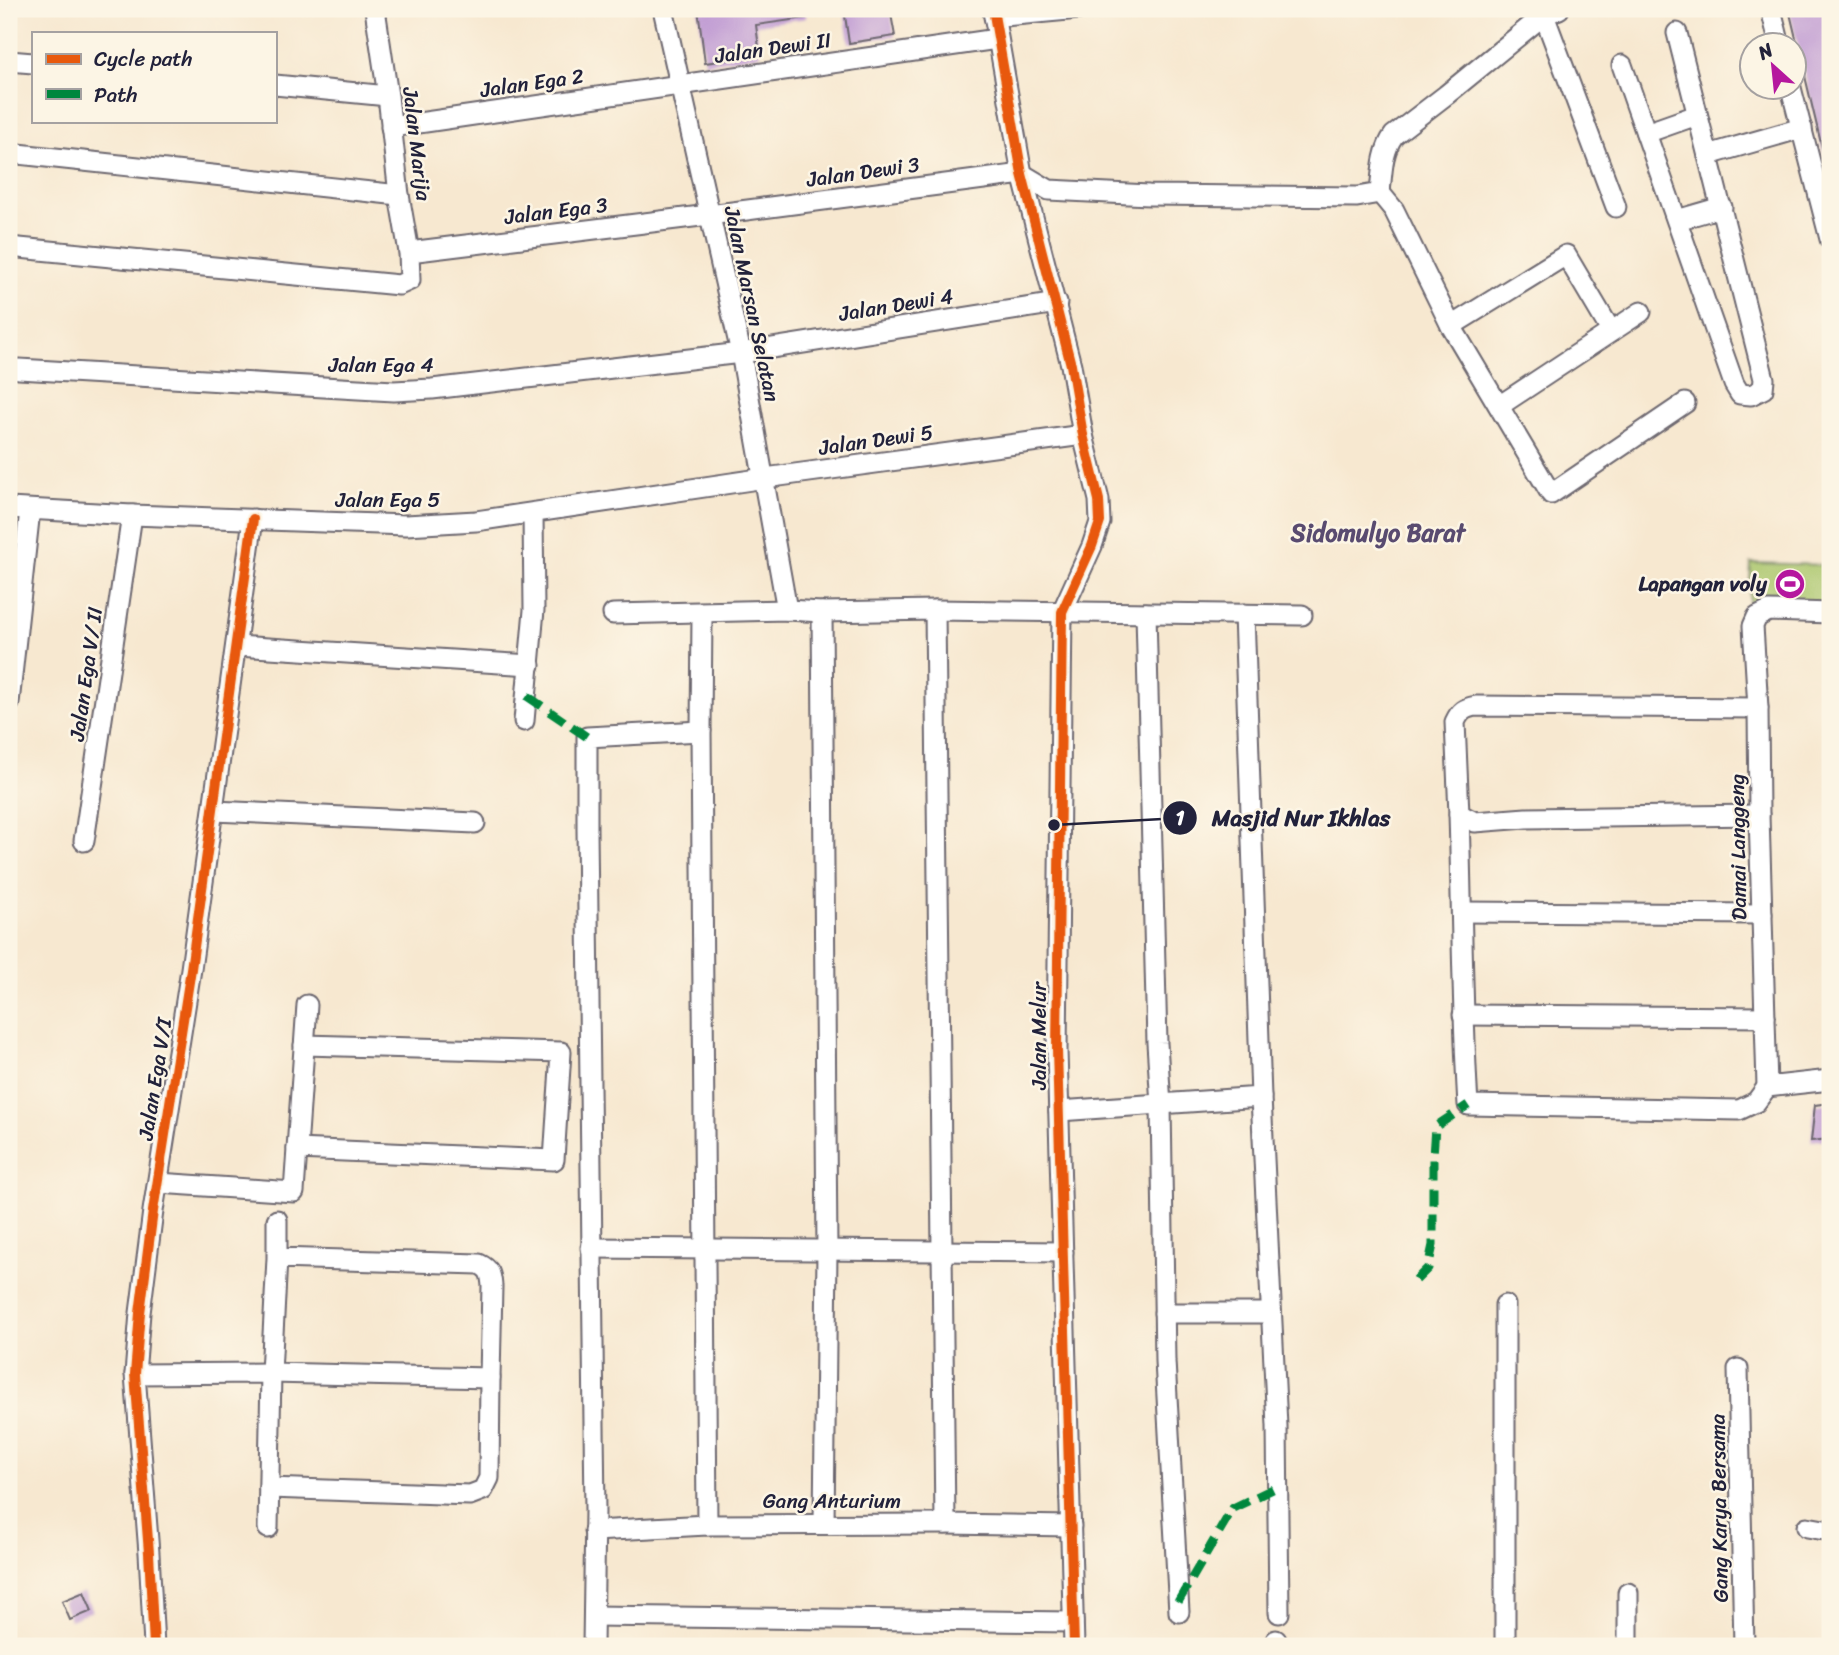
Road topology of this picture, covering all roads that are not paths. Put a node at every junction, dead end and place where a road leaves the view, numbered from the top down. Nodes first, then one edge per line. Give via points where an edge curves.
1 (375, 9) edge
2 (663, 9) edge
3 (1079, 9) edge
4 (1771, 9) edge
5 (1547, 11) edge
6 (994, 13) edge
7 (1777, 32) edge
8 (1677, 33) dead end
9 (998, 40) junction
10 (9, 61) edge
11 (32, 63) edge
12 (1622, 65) dead end
13 (680, 84) junction
14 (276, 85) edge
15 (388, 96) junction
16 (1795, 102) edge
17 (1697, 115) junction
18 (391, 127) junction
19 (1802, 128) junction
20 (1646, 133) junction
21 (9, 153) edge
22 (1709, 155) junction
23 (1022, 174) junction
24 (1380, 193) junction
25 (399, 195) junction
26 (1616, 207) dead end
27 (1722, 207) junction
28 (709, 215) junction
29 (1677, 220) junction
30 (1830, 239) edge
31 (9, 247) edge
32 (409, 252) junction
33 (1057, 303) junction
34 (1641, 312) dead end
35 (1451, 326) junction
36 (1611, 331) junction
37 (741, 353) junction
38 (19, 369) dead end
39 (1685, 403) dead end
40 (1499, 407) junction
41 (1083, 435) junction
42 (765, 478) junction
43 (9, 508) edge
44 (30, 510) junction
45 (533, 513) junction
46 (132, 515) junction
47 (253, 519) junction
48 (788, 610) junction
49 (935, 610) junction
50 (822, 612) junction
51 (1062, 612) junction
52 (702, 613) junction
53 (1146, 613) junction
54 (1830, 613) edge
55 (613, 614) dead end
56 (1244, 614) junction
57 (1302, 615) dead end
58 (237, 646) junction
59 (530, 665) junction
60 (9, 703) edge
61 (1758, 708) junction
62 (524, 720) dead end
63 (701, 732) junction
64 (214, 811) junction
65 (1459, 814) junction
66 (1759, 815) junction
67 (475, 823) dead end
68 (84, 841) dead end
69 (1462, 912) junction
70 (1762, 914) junction
71 (307, 1005) dead end
72 (1463, 1015) junction
73 (1765, 1017) junction
74 (304, 1045) junction
75 (1830, 1080) edge
76 (1768, 1087) junction
77 (1261, 1097) junction
78 (1161, 1105) junction
79 (1059, 1111) junction
80 (297, 1149) junction
81 (158, 1183) junction
82 (277, 1220) dead end
83 (592, 1248) junction
84 (706, 1250) junction
85 (827, 1251) junction
86 (942, 1251) junction
87 (1063, 1252) junction
88 (277, 1258) junction
89 (1505, 1305) dead end
90 (1271, 1313) junction
91 (1164, 1314) junction
92 (1738, 1368) dead end
93 (271, 1373) junction
94 (135, 1374) junction
95 (490, 1378) junction
96 (269, 1488) junction
97 (824, 1524) junction
98 (946, 1524) junction
99 (708, 1525) junction
100 (1070, 1526) junction
101 (1807, 1527) dead end
102 (268, 1528) dead end
103 (594, 1531) junction
104 (1830, 1531) edge
105 (1628, 1593) dead end
106 (1179, 1612) dead end
107 (1279, 1613) dead end
108 (594, 1616) junction
109 (1073, 1622) junction
110 (155, 1646) edge
111 (593, 1646) edge
112 (1074, 1646) edge
113 (1505, 1646) edge
114 (1628, 1646) edge
115 (1744, 1646) edge

1 - 15 street, Jalan Marija
2 - 13 street, Jalan Marsan Selatan
3 - 6 street
4 - 7 street
5 - 24 street via 1394,135 1385,150
5 - 26 street
6 - 9 street, Jalan Melur
8 - 17 street
9 - 13 street, Jalan Dewi II
9 - 23 street, Jalan Melur
10 - 11 street
12 - 20 street
13 - 18 street, Jalan Ega 2
13 - 28 street, Jalan Marsan Selatan
14 - 15 street
15 - 18 street, Jalan Marija
16 - 19 street
17 - 20 street
17 - 22 street
18 - 25 street, Jalan Marija
19 - 22 street
19 - 30 street
20 - 29 street
21 - 25 street
22 - 27 street
23 - 24 street via 1049,190 1067,191 1357,197
23 - 28 street, Jalan Dewi 3
23 - 33 street, Jalan Melur
24 - 35 street via 1394,210
25 - 32 street, Jalan Marija
27 - 29 street
27 - 29 street via 1764,379 1763,389 1751,395 1740,394 1734,384
28 - 32 street, Jalan Ega 3
28 - 37 street, Jalan Marsan Selatan
31 - 32 street, Jalan Marija via 399,285 410,280
33 - 37 street, Jalan Dewi 4
33 - 41 street, Jalan Melur
34 - 36 street
35 - 36 street via 1566,254
35 - 40 street
36 - 40 street
37 - 38 street, Jalan Ega 4 via 394,391
37 - 42 street, Jalan Marsan Selatan
39 - 40 street via 1551,494
41 - 42 street, Jalan Dewi 5
41 - 51 street, Jalan Melur via 1100,522
42 - 45 street, Jalan Ega 5
42 - 48 street, Jalan Marsan Selatan
43 - 44 street, Jalan Ega 5
44 - 46 street, Jalan Ega 5
44 - 60 street
45 - 47 street, Jalan Ega 5 via 416,525
45 - 59 street
46 - 47 street, Jalan Ega 5
46 - 68 street, Jalan Ega V/ II
47 - 58 street, Jalan Ega V/I
48 - 50 street
48 - 52 street
49 - 50 street
49 - 51 street
49 - 86 street
50 - 85 street
51 - 53 street
51 - 79 street, Jalan Melur
52 - 55 street
52 - 63 street
53 - 56 street
53 - 78 street
54 - 61 street, Damai Langgeng via 1769,611 1757,617 1753,626
56 - 57 street
56 - 77 street
58 - 59 street
58 - 64 street, Jalan Ega V/I
59 - 62 street
61 - 65 street via 1464,708 1455,722
61 - 66 street, Damai Langgeng
63 - 83 street via 587,737
63 - 84 street
64 - 67 street
64 - 81 street, Jalan Ega V/I
65 - 66 street via 1475,822
65 - 69 street
66 - 70 street, Damai Langgeng
69 - 70 street
69 - 72 street
70 - 73 street, Damai Langgeng
71 - 74 street
72 - 73 street
72 - 76 street via 1468,1105 1739,1110 1756,1102
73 - 76 street, Damai Langgeng
74 - 80 street
74 - 80 street via 561,1052 554,1160
75 - 76 street
77 - 78 street
77 - 90 street
78 - 79 street
78 - 91 street
79 - 87 street, Jalan Melur
80 - 81 street via 294,1192
81 - 94 street, Jalan Ega V/I
82 - 88 street
83 - 84 street
83 - 103 street
84 - 85 street
84 - 99 street
85 - 86 street
85 - 97 street
86 - 87 street
86 - 98 street
87 - 100 street, Jalan Melur
88 - 93 street
88 - 95 street via 487,1267 492,1286
89 - 113 street
90 - 91 street
90 - 107 street
91 - 106 street
92 - 115 street, Gang Karya Bersama
93 - 94 street
93 - 95 street
93 - 96 street
94 - 110 street, Jalan Ega V/I
95 - 96 street via 489,1478 483,1490 470,1495
96 - 102 street
97 - 98 street, Gang Anturium
97 - 99 street, Gang Anturium
98 - 100 street, Gang Anturium
99 - 103 street, Gang Anturium
100 - 109 street, Jalan Melur
101 - 104 street
103 - 108 street
105 - 114 street
108 - 109 street
108 - 111 street
109 - 112 street, Jalan Melur

